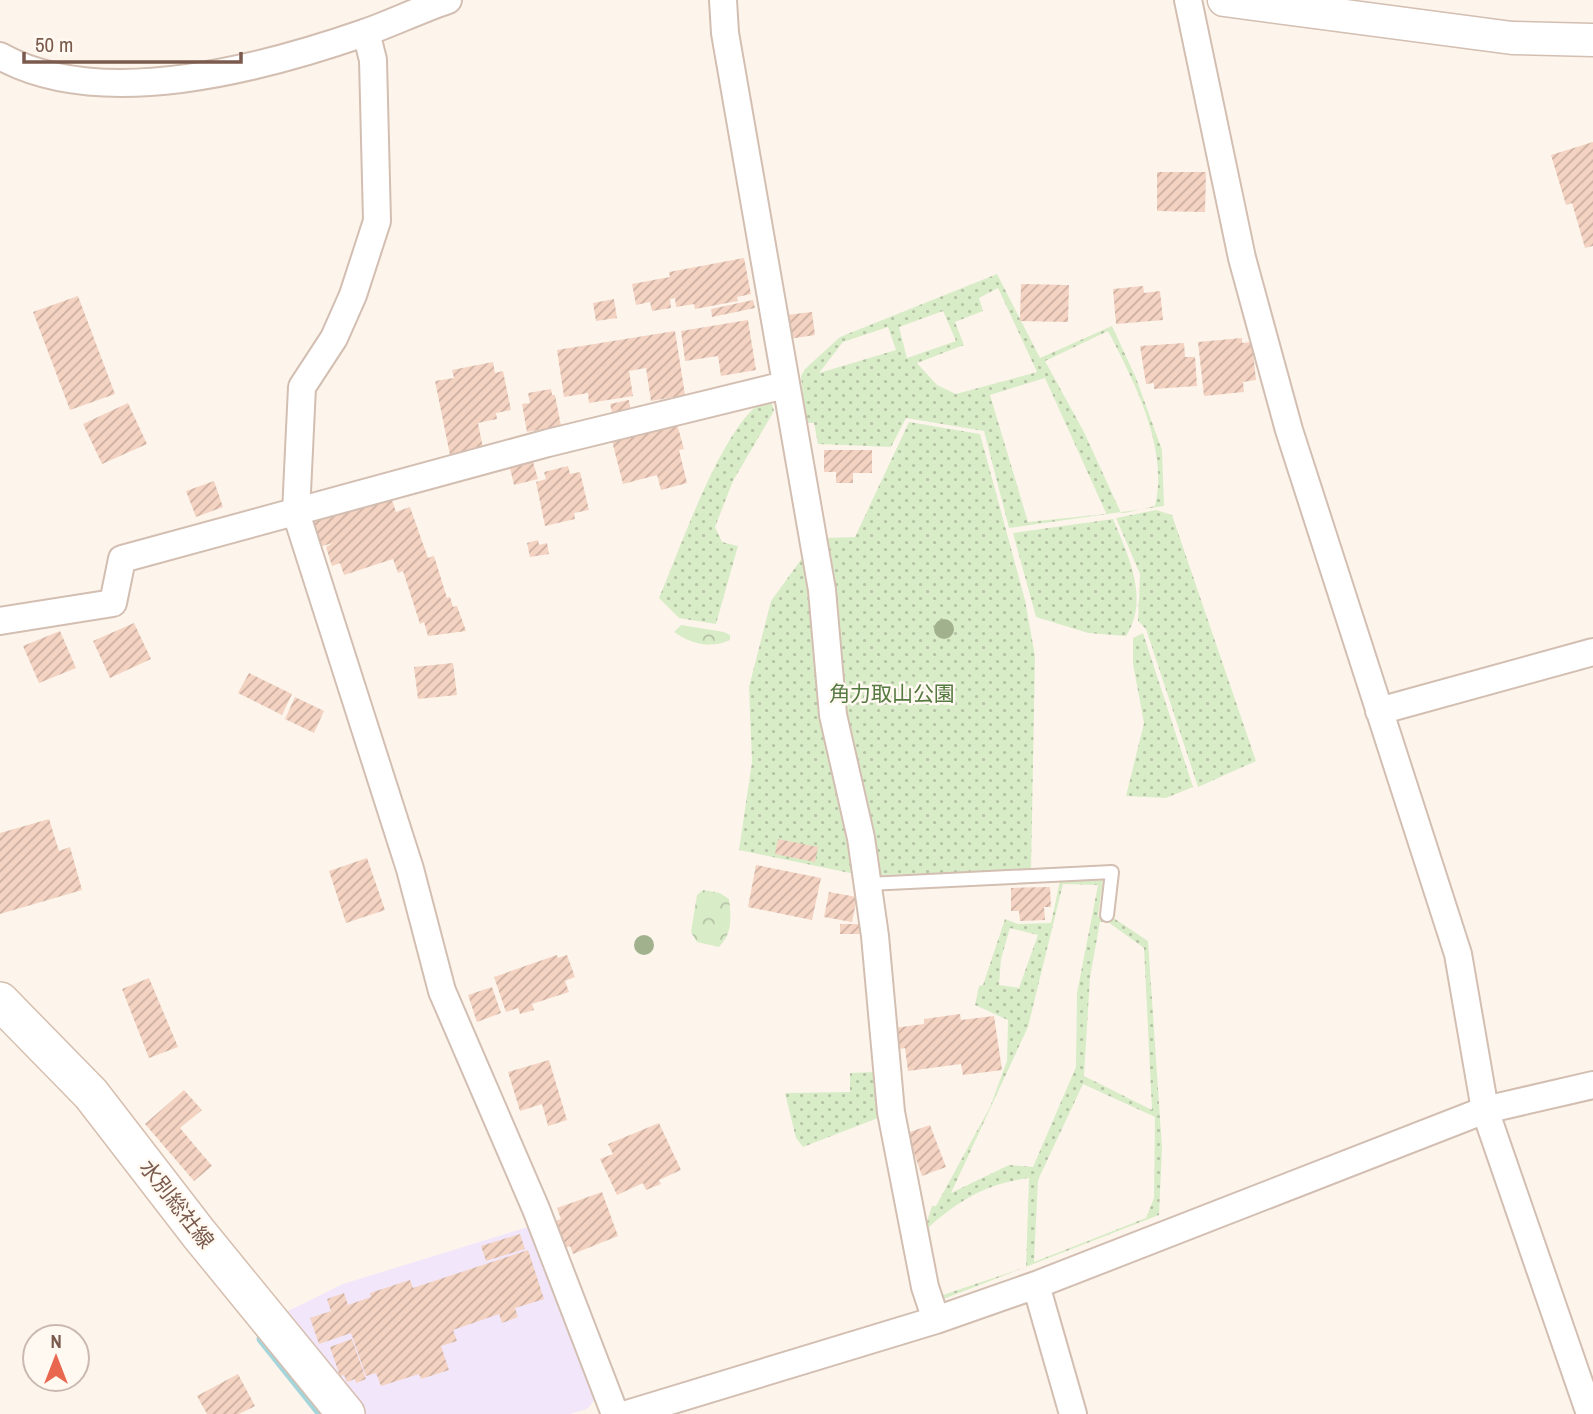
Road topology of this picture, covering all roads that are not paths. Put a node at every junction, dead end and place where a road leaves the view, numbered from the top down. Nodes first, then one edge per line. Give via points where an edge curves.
1 (448, 0) edge
2 (723, 0) edge
3 (1188, 0) edge
4 (1224, 0) edge
5 (402, 6) edge
6 (366, 32) junction
7 (1593, 40) edge
8 (0, 56) edge
9 (785, 385) junction
10 (296, 513) junction
11 (0, 621) edge
12 (1593, 652) edge
13 (1380, 711) junction
14 (868, 884) junction
15 (1107, 915) dead end
16 (0, 1001) edge
17 (1593, 1085) edge
18 (1485, 1110) junction
19 (1036, 1285) junction
20 (936, 1320) junction
21 (346, 1414) edge
22 (615, 1414) edge
23 (627, 1414) edge
24 (1073, 1414) edge
25 (1590, 1414) edge

1 - 5 street
2 - 9 street
3 - 13 street via 1242,258 1289,430
4 - 7 street via 1512,38
5 - 6 street
6 - 8 street via 299,54 207,74 124,84 65,79 22,68
6 - 10 street via 373,60 377,221 334,338 302,387
9 - 10 street via 548,443
9 - 14 street via 822,590 833,715
10 - 11 street via 122,559 113,603
10 - 22 street via 410,869 442,991 536,1209
12 - 13 street
13 - 18 street via 1458,954
14 - 15 lane via 1112,872
14 - 20 street via 891,1112 925,1287
16 - 21 main road, 水別総社線 via 91,1094
17 - 18 street
18 - 19 street
18 - 25 street
19 - 20 street
19 - 24 street
20 - 23 street

